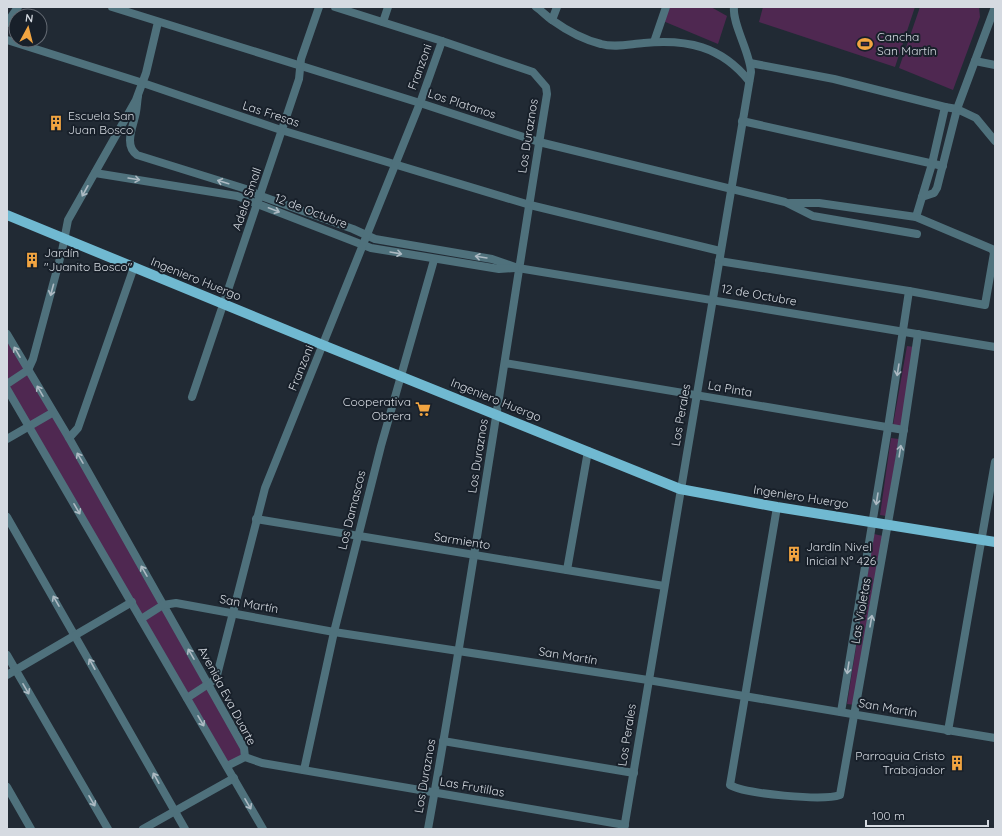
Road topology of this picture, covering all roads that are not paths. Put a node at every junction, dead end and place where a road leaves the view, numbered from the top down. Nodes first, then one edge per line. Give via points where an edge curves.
1 (18, 7) edge
2 (112, 7) edge
3 (319, 7) edge
4 (335, 7) edge
5 (388, 7) edge
6 (536, 7) edge
7 (557, 7) edge
8 (666, 7) edge
9 (734, 7) edge
10 (995, 7) edge
11 (552, 20) junction
12 (158, 22) junction
13 (383, 22) junction
14 (7, 23) edge
15 (7, 40) edge
16 (442, 41) junction
17 (654, 42) junction
18 (975, 60) junction
19 (750, 63) junction
20 (995, 65) edge
21 (300, 66) junction
22 (749, 81) junction
23 (143, 83) junction
24 (138, 96) junction
25 (420, 103) junction
26 (945, 107) junction
27 (957, 109) junction
28 (742, 121) junction
29 (282, 130) junction
30 (995, 141) edge
31 (539, 142) junction
32 (932, 164) junction
33 (395, 165) junction
34 (943, 166) junction
35 (95, 172) junction
36 (730, 189) junction
37 (922, 197) junction
38 (259, 200) junction
39 (785, 202) junction
40 (530, 205) junction
41 (7, 215) edge
42 (916, 217) junction
43 (917, 234) dead end
44 (365, 236) junction
45 (65, 238) junction
46 (362, 244) junction
47 (720, 251) junction
48 (434, 260) junction
49 (719, 261) junction
50 (134, 267) junction
51 (518, 268) junction
52 (909, 291) junction
53 (712, 300) junction
54 (223, 304) junction
55 (904, 332) junction
56 (7, 334) edge
57 (918, 334) junction
58 (323, 345) junction
59 (995, 347) edge
60 (505, 363) junction
61 (28, 370) junction
62 (402, 376) junction
63 (7, 384) edge
64 (7, 389) edge
65 (696, 395) junction
66 (192, 397) dead end
67 (52, 413) junction
68 (496, 414) junction
69 (29, 426) junction
70 (888, 428) junction
71 (904, 430) junction
72 (69, 438) junction
73 (7, 439) edge
74 (588, 451) junction
75 (995, 462) edge
76 (680, 489) junction
77 (777, 507) junction
78 (7, 517) edge
79 (256, 519) junction
80 (873, 522) junction
81 (888, 525) junction
82 (358, 537) junction
83 (982, 540) junction
84 (995, 542) edge
85 (474, 555) junction
86 (567, 570) junction
87 (664, 586) junction
88 (132, 602) junction
89 (163, 605) junction
90 (232, 613) junction
91 (141, 619) junction
92 (334, 632) junction
93 (75, 635) junction
94 (458, 651) junction
95 (7, 655) edge
96 (16, 670) junction
97 (7, 675) edge
98 (648, 680) junction
99 (208, 684) junction
100 (745, 696) junction
101 (187, 698) junction
102 (841, 712) junction
103 (856, 714) junction
104 (948, 731) junction
105 (995, 738) edge
106 (444, 741) junction
107 (245, 757) junction
108 (227, 766) junction
109 (304, 770) junction
110 (634, 773) junction
111 (234, 778) junction
112 (7, 787) edge
113 (434, 793) junction
114 (175, 812) junction
115 (625, 827) edge
116 (31, 829) edge
117 (108, 829) edge
118 (143, 829) edge
119 (185, 829) edge
120 (263, 829) edge
121 (428, 829) edge

1 - 14 street
2 - 12 street, Los Platanos
3 - 21 street, Adela Small
4 - 13 street
5 - 13 street
6 - 11 street
7 - 11 street
8 - 17 street
9 - 19 street, Los Perales via 735,18
10 - 18 street
11 - 17 street via 592,42 613,46
12 - 21 street, Los Platanos
12 - 23 street
13 - 16 street
15 - 23 street, Las Fresas
16 - 25 street, Franzoni
16 - 31 street, Los Duraznos via 533,72 546,87 547,94
17 - 22 street via 690,44 713,50 728,59
18 - 20 street
18 - 27 street
19 - 22 street, Los Perales
19 - 26 street via 834,79
21 - 25 street, Los Platanos
21 - 29 street, Adela Small via 299,79
22 - 28 street, Los Perales
23 - 24 street
23 - 29 street, Las Fresas
24 - 35 street
38 -> 24 street, 12 de Octubre via 246,189 137,155 131,147 130,138 137,112
25 - 31 street, Los Platanos
25 - 33 street, Franzoni
26 - 27 street
26 - 32 street
27 - 30 street via 976,118
27 - 34 street
28 - 32 street
28 - 36 street, Los Perales
29 - 33 street, Las Fresas
29 - 38 street, Adela Small
31 - 36 street, Los Platanos
31 - 40 street, Los Duraznos
32 - 34 street
32 - 37 street
33 - 40 street, Las Fresas
33 - 44 street, Franzoni
34 - 37 street via 934,193
35 -> 38 street, 12 de Octubre
35 -> 45 street via 68,220
36 - 39 street, Los Platanos
36 - 47 street, Los Perales
37 - 42 street
38 - 44 street, 12 de Octubre via 354,230
38 -> 46 street, 12 de Octubre
38 - 54 street, Adela Small
39 - 42 street, Los Platanos via 819,203
39 - 43 street, Los Platanos via 813,216
40 - 47 street, Las Fresas
40 - 51 street, Los Duraznos
41 - 45 main road, Ingeniero Huergo
42 - 52 street, Los Platanos via 992,249 994,253 985,305
44 - 46 street, Franzoni
51 -> 44 street, 12 de Octubre via 492,259
45 - 50 main road, Ingeniero Huergo
45 -> 61 street
46 -> 48 street, 12 de Octubre
46 - 58 street, Franzoni
47 - 49 street, Los Perales
48 - 51 street, 12 de Octubre via 499,269
48 - 62 street, Los Damascos
49 - 52 street
49 - 53 street, Los Perales
50 - 54 main road, Ingeniero Huergo
50 - 72 street via 78,428
51 - 53 street, 12 de Octubre
51 - 60 street, Los Duraznos
52 - 55 street, Las Violetas
53 - 55 street, 12 de Octubre
53 - 65 street, Los Perales
54 - 58 main road, Ingeniero Huergo
54 - 66 street, Adela Small
55 - 57 street, 12 de Octubre
55 -> 70 street, Las Violetas
61 -> 56 street, Avenida Eva Duarte
57 - 59 street, 12 de Octubre
57 - 71 street, Las Violetas
58 - 62 main road, Ingeniero Huergo
58 - 79 street, Franzoni via 265,488
60 - 65 street, La Pinta
60 - 68 street, Los Duraznos
61 - 63 street
67 -> 61 street, Avenida Eva Duarte
62 - 68 main road, Ingeniero Huergo
62 - 82 street, Los Damascos
64 - 69 street
65 - 70 street, La Pinta
65 - 76 street, Los Perales
67 - 69 street
67 - 72 street, Avenida Eva Duarte
68 - 74 main road, Ingeniero Huergo
68 - 85 street, Los Duraznos
69 - 73 street
69 -> 88 street
70 - 71 street, La Pinta
70 -> 80 street, Las Violetas
81 -> 71 street, Las Violetas
89 -> 72 street, Avenida Eva Duarte
74 - 76 main road, Ingeniero Huergo
74 - 86 street
75 - 83 street
76 - 77 main road, Ingeniero Huergo
76 - 87 street, Los Perales
77 - 80 main road, Ingeniero Huergo
77 - 100 street
93 -> 78 street
79 - 82 street, Sarmiento
79 - 90 street, Franzoni
80 - 81 main road, Ingeniero Huergo
80 -> 102 street, Las Violetas
81 - 83 main road, Ingeniero Huergo
103 -> 81 street, Las Violetas
82 - 85 street, Sarmiento
82 - 92 street, Los Damascos
83 - 84 main road, Ingeniero Huergo
83 - 104 street
85 - 86 street, Sarmiento
85 - 94 street, Los Duraznos
86 - 87 street, Sarmiento
87 - 98 street, Los Perales
88 - 91 street
88 - 93 street
89 - 90 street, San Martín via 176,603
89 - 91 street
99 -> 89 street, Avenida Eva Duarte
90 - 92 street, San Martín
90 - 99 street, Franzoni via 216,679
91 - 101 street
92 - 94 street, San Martín
92 - 109 street, Los Damascos
93 - 96 street
114 -> 93 street
94 - 98 street, San Martín
94 - 106 street, Los Duraznos
95 - 96 street
96 - 97 street
96 -> 117 street
98 - 100 street, San Martín
98 - 110 street, Los Perales
99 - 101 street, Franzoni
99 - 107 street, Avenida Eva Duarte via 244,748
100 - 102 street, San Martín
100 - 103 street, Las Violetas via 730,785 746,790 803,797 840,796
101 -> 108 street
102 - 103 street, San Martín
103 - 104 street, San Martín
104 - 105 street, San Martín
106 - 110 street
106 - 113 street, Los Duraznos
107 - 108 street, Avenida Eva Duarte
107 - 109 street, Las Frutillas via 262,763
108 - 111 street
109 - 113 street, Las Frutillas
110 - 115 street, Los Perales
111 - 114 street
111 -> 120 street
112 - 116 street
113 - 115 street, Las Frutillas
113 - 121 street, Los Duraznos
114 - 118 street
114 - 119 street

